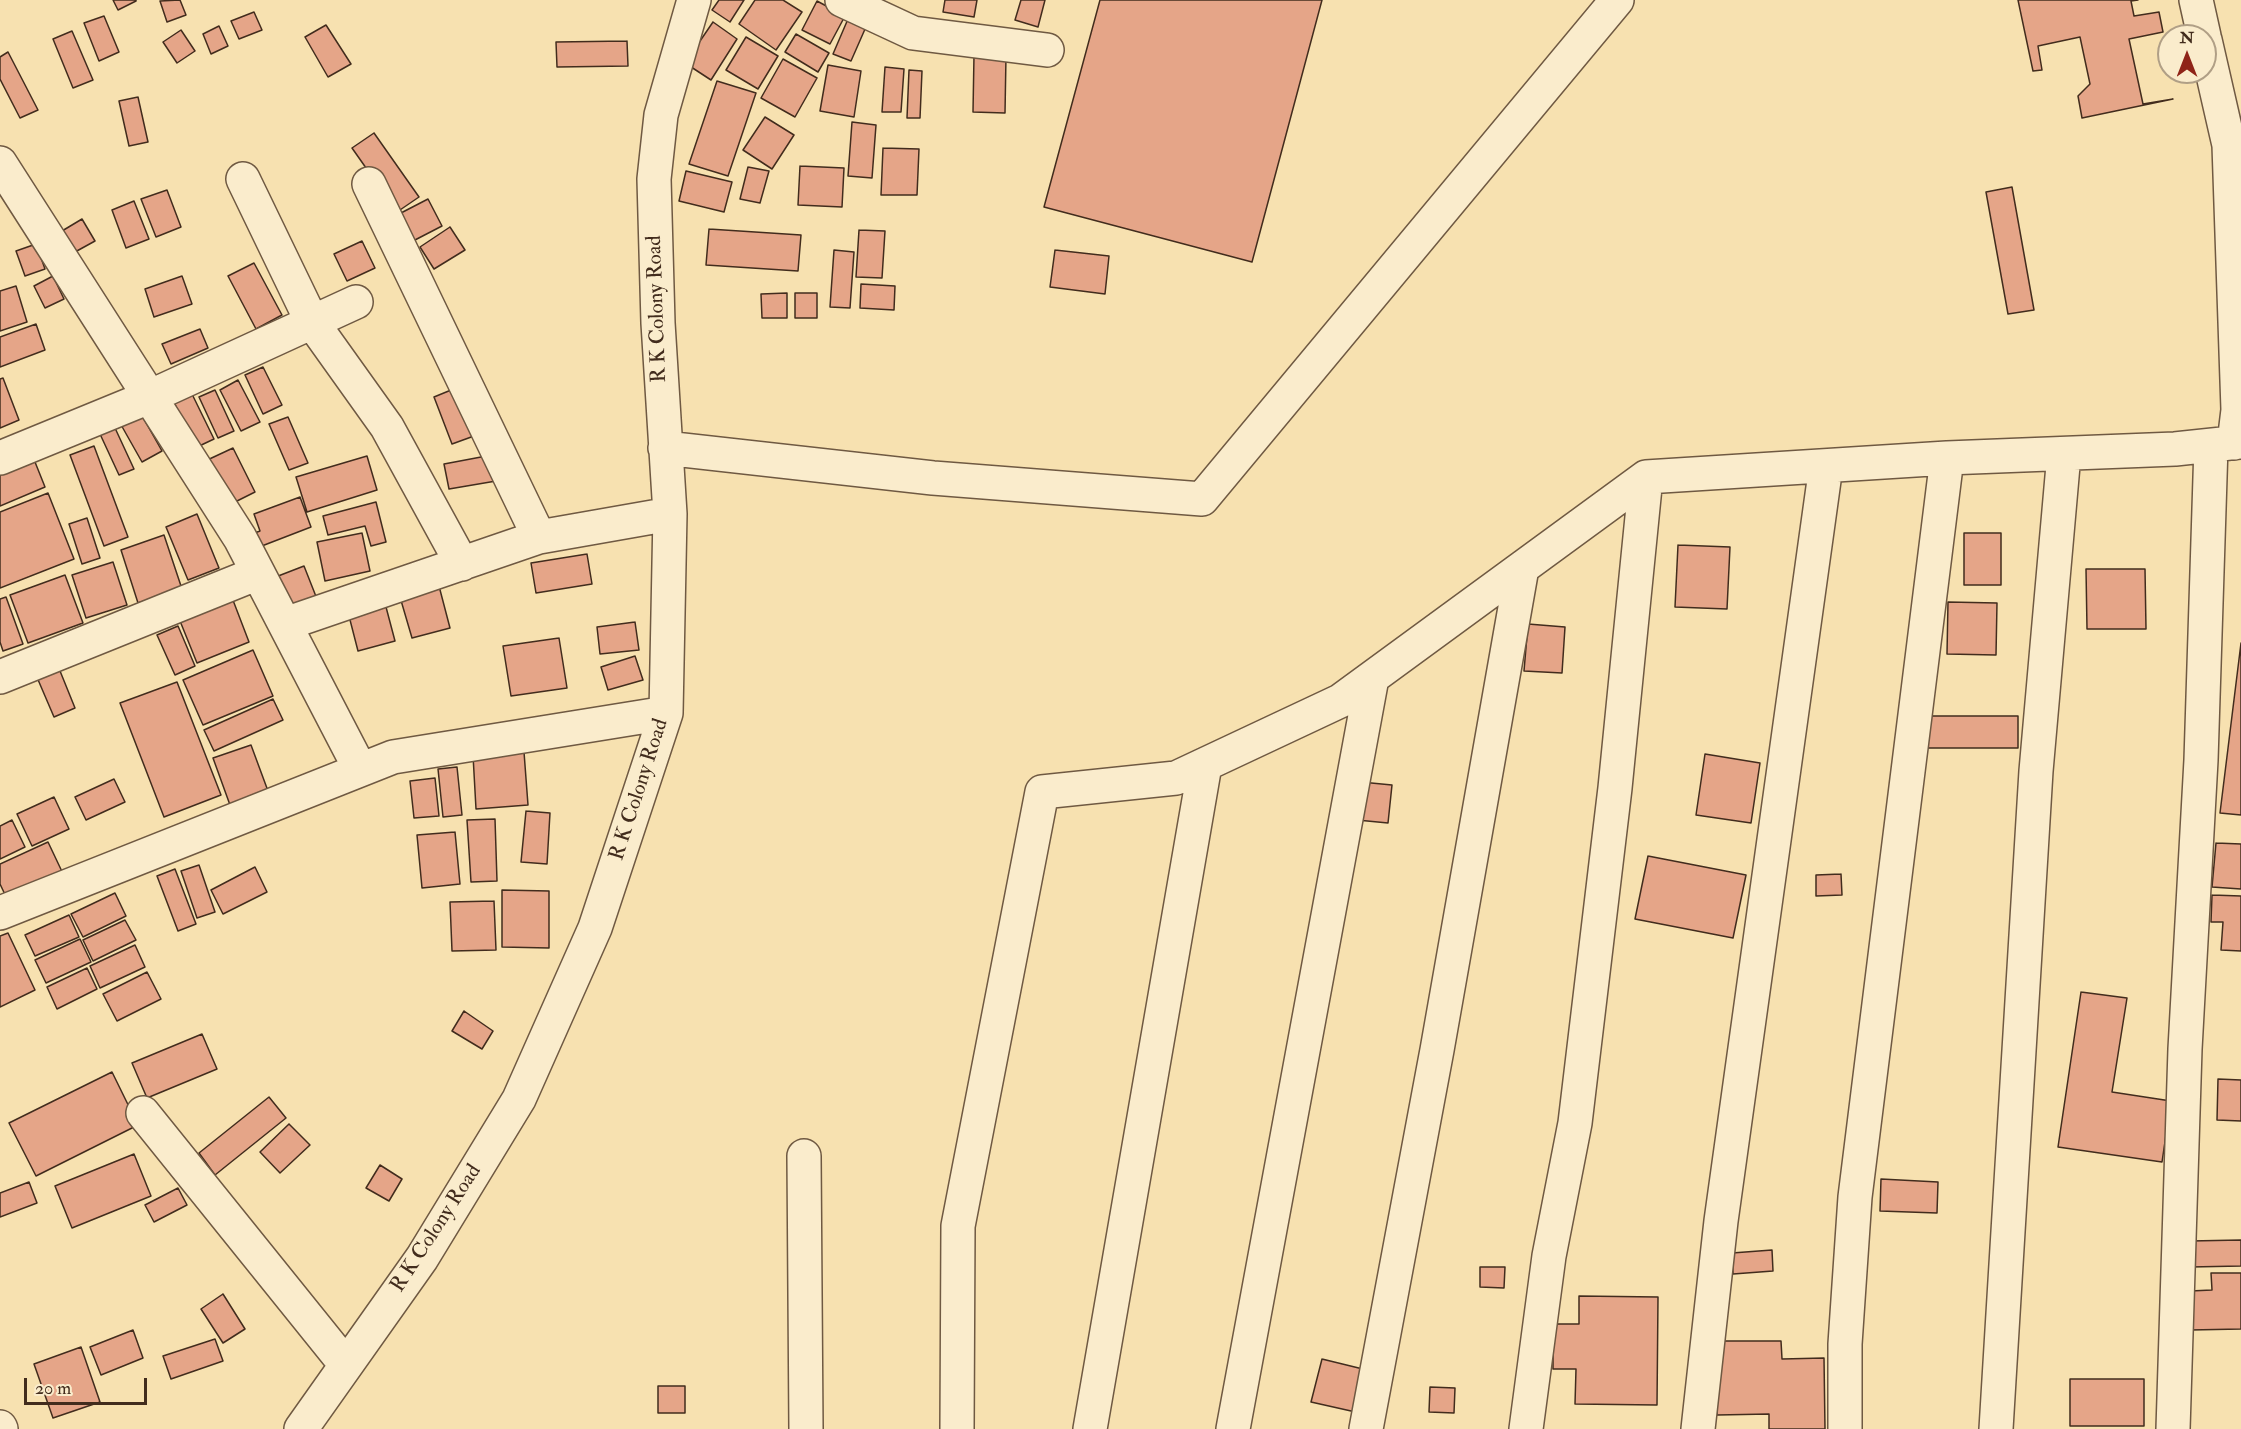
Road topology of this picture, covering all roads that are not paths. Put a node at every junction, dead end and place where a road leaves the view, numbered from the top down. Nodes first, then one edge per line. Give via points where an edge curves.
1 (694, 0) edge
2 (842, 0) edge
3 (1617, 0) edge
4 (2196, 0) edge
5 (2202, 24) edge
6 (1047, 50) dead end
7 (2215, 84) edge
8 (0, 163) edge
9 (243, 179) dead end
10 (369, 184) dead end
11 (356, 302) dead end
12 (312, 322) junction
13 (149, 397) junction
14 (2229, 443) edge
15 (665, 448) junction
16 (2064, 454) junction
17 (0, 458) edge
18 (1947, 459) junction
19 (1826, 466) junction
20 (1646, 477) junction
21 (670, 514) junction
22 (539, 537) junction
23 (462, 564) junction
24 (1522, 568) junction
25 (258, 573) junction
26 (285, 624) junction
27 (0, 677) edge
28 (1372, 678) junction
29 (666, 713) junction
30 (1205, 765) junction
31 (360, 769) junction
32 (0, 914) edge
33 (143, 1113) dead end
34 (804, 1156) dead end
35 (346, 1365) junction
36 (302, 1429) edge
37 (806, 1429) edge
38 (957, 1429) edge
39 (1090, 1429) edge
40 (1233, 1429) edge
41 (1366, 1429) edge
42 (1526, 1429) edge
43 (1698, 1429) edge
44 (1845, 1429) edge
45 (1996, 1429) edge
46 (2173, 1429) edge

1 - 15 street, R K Colony Road via 661,115 654,179
2 - 6 street via 913,33
3 - 15 street via 1202,499 933,478
4 - 5 street
7 - 14 street via 2229,145 2238,410
8 - 13 street
9 - 12 street
10 - 22 street
11 - 12 street
12 - 13 street
12 - 23 street via 387,426
13 - 17 street
13 - 25 street via 240,538
14 - 16 street
14 - 46 street via 2201,760 2185,1049
15 - 21 street, R K Colony Road
16 - 18 street
16 - 45 street via 2036,771
18 - 19 street
18 - 44 street via 1855,1197 1845,1344
19 - 20 street
19 - 43 street via 1721,1221
20 - 24 street
20 - 42 street via 1615,788 1575,1123 1549,1256
21 - 22 street
21 - 29 street, R K Colony Road
22 - 23 street
23 - 26 street
24 - 28 street
24 - 41 street
25 - 26 street
25 - 27 street
26 - 31 street
28 - 30 street via 1340,701
28 - 40 street
29 - 31 street via 393,757
29 - 35 street, R K Colony Road via 595,928 519,1099 422,1258
30 - 38 street via 1176,778 1042,792 958,1226
30 - 39 street
31 - 32 street
33 - 35 street
34 - 37 street
35 - 36 street, R K Colony Road

